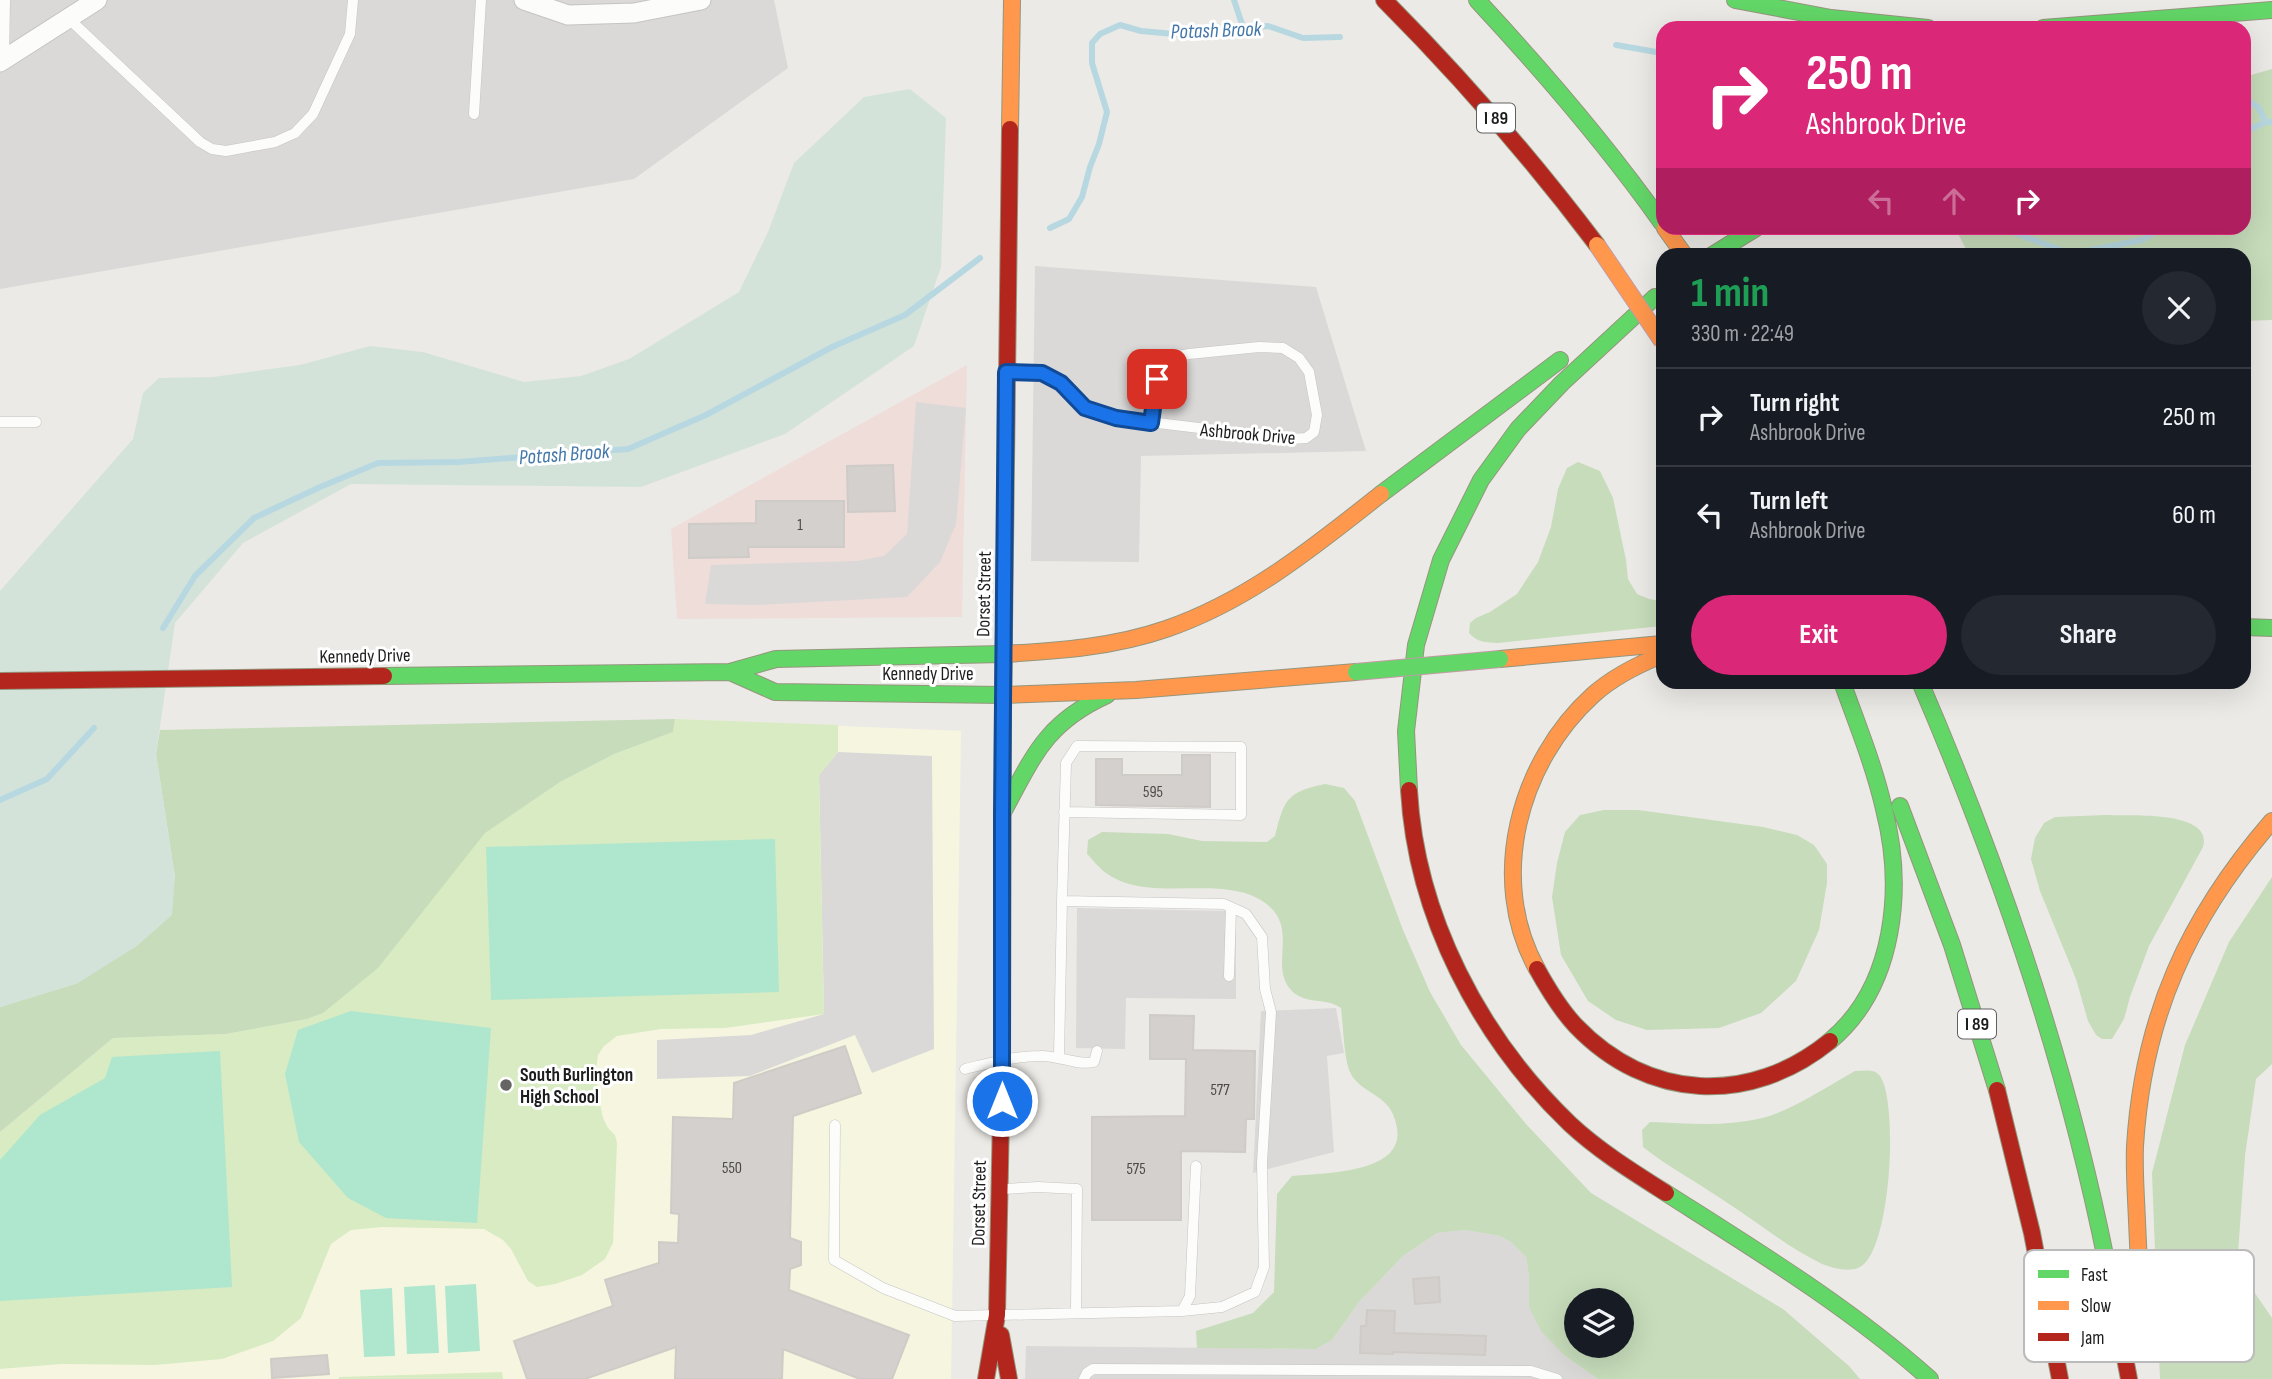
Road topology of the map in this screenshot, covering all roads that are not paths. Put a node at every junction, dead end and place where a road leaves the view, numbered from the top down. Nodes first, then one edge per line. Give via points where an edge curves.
1 (5, 0) edge
2 (97, 0) edge
3 (353, 0) edge
4 (481, 0) edge
5 (524, 0) edge
6 (701, 0) edge
7 (1012, 0) edge
8 (1384, 0) edge
9 (1477, 0) edge
10 (1735, 0) edge
11 (2272, 10) edge
12 (67, 17) junction
13 (1862, 21) edge
14 (2132, 21) edge
15 (2, 61) edge
16 (474, 114) dead end
17 (1656, 214) edge
18 (1745, 235) edge
19 (1724, 248) edge
20 (1656, 296) edge
21 (1656, 297) edge
22 (1656, 332) edge
23 (1006, 372) junction
24 (0, 422) edge
25 (36, 422) dead end
26 (1151, 423) junction
27 (2251, 627) edge
28 (2272, 628) edge
29 (1656, 645) edge
30 (1003, 654) junction
31 (1656, 657) edge
32 (730, 672) junction
33 (0, 681) edge
34 (1846, 689) edge
35 (1847, 689) edge
36 (1923, 689) edge
37 (1128, 690) junction
38 (1003, 695) junction
39 (1064, 812) junction
40 (1002, 814) junction
41 (2272, 821) edge
42 (1062, 901) junction
43 (1231, 907) junction
44 (1229, 976) dead end
45 (1097, 1051) dead end
46 (1059, 1057) junction
47 (1002, 1060) junction
48 (965, 1069) dead end
49 (835, 1125) dead end
50 (1196, 1166) dead end
51 (1000, 1189) junction
52 (2034, 1250) edge
53 (2104, 1250) edge
54 (2139, 1250) edge
55 (1182, 1311) junction
56 (1076, 1313) junction
57 (997, 1315) junction
58 (1384, 1374) edge
59 (986, 1379) edge
60 (1009, 1379) edge
61 (1084, 1379) edge
62 (1557, 1379) edge
63 (1930, 1379) edge

1 - 15 lane
2 - 12 street
3 - 12 lane via 350,34 313,114 295,134 226,151 200,142
4 - 16 lane
5 - 6 street via 568,15 634,13
7 - 23 main road, Dorset Street
8 - 22 main road, I 89, bridge via 1502,125 1597,245
9 - 17 main road via 1585,122
10 - 13 main road
11 - 14 main road
12 - 15 street
18 - 19 main road
20 - 30 main road, Kennedy Drive via 1538,376 1312,550 1242,596 1147,634 1075,648
21 - 63 main road via 1554,391 1514,435 1482,478 1441,558 1421,619 1407,709 1406,789 1421,874 1443,939 1469,995 1510,1057 1548,1102 1596,1146 1837,1305
23 - 26 lane, Ashbrook Drive via 1042,373 1061,383 1085,408
23 - 30 main road, Dorset Street
24 - 25 lane
26 - 26 lane, Ashbrook Drive via 1291,439 1314,432 1317,415 1309,372 1299,358 1283,348 1259,347 1173,357 1161,366
27 - 28 main road
29 - 37 main road, bridge
30 - 32 main road, Kennedy Drive via 776,659
30 - 38 main road, Dorset Street
31 - 34 main road via 1614,678 1562,728 1521,808 1513,876 1527,950 1566,1016 1624,1066 1677,1084 1737,1085 1778,1074 1829,1042 1854,1016 1873,985 1891,924 1892,856 1887,821
32 - 33 main road, Kennedy Drive
32 - 38 main road, Kennedy Drive via 775,692
35 - 52 main road, I 89 via 1938,905 1976,1021 2020,1179
36 - 53 main road via 1984,840 2041,1006
37 - 38 main road, Kennedy Drive
37 - 40 main road via 1095,700 1062,719 1046,737
38 - 40 main road, Dorset Street
39 - 39 lane via 1066,763 1077,747 1241,747 1241,815
39 - 42 lane
40 - 47 main road, Dorset Street
41 - 54 main road via 2234,867 2196,926 2166,991 2140,1097 2135,1148
42 - 43 lane
42 - 46 lane
43 - 44 lane
43 - 55 lane via 1246,914 1262,936 1271,1012 1262,1163 1264,1267 1255,1292 1222,1307
45 - 46 lane via 1094,1062 1085,1064
46 - 47 lane
47 - 48 lane
47 - 51 main road, Dorset Street
49 - 57 lane via 834,1260 883,1288 954,1316
50 - 55 lane via 1190,1296
51 - 56 lane via 1077,1189
51 - 57 main road, Dorset Street
55 - 56 lane
56 - 57 lane
57 - 59 main road, Dorset Street
57 - 60 main road, Dorset Street
58 - 61 lane via 1093,1370
58 - 62 lane via 1531,1371

